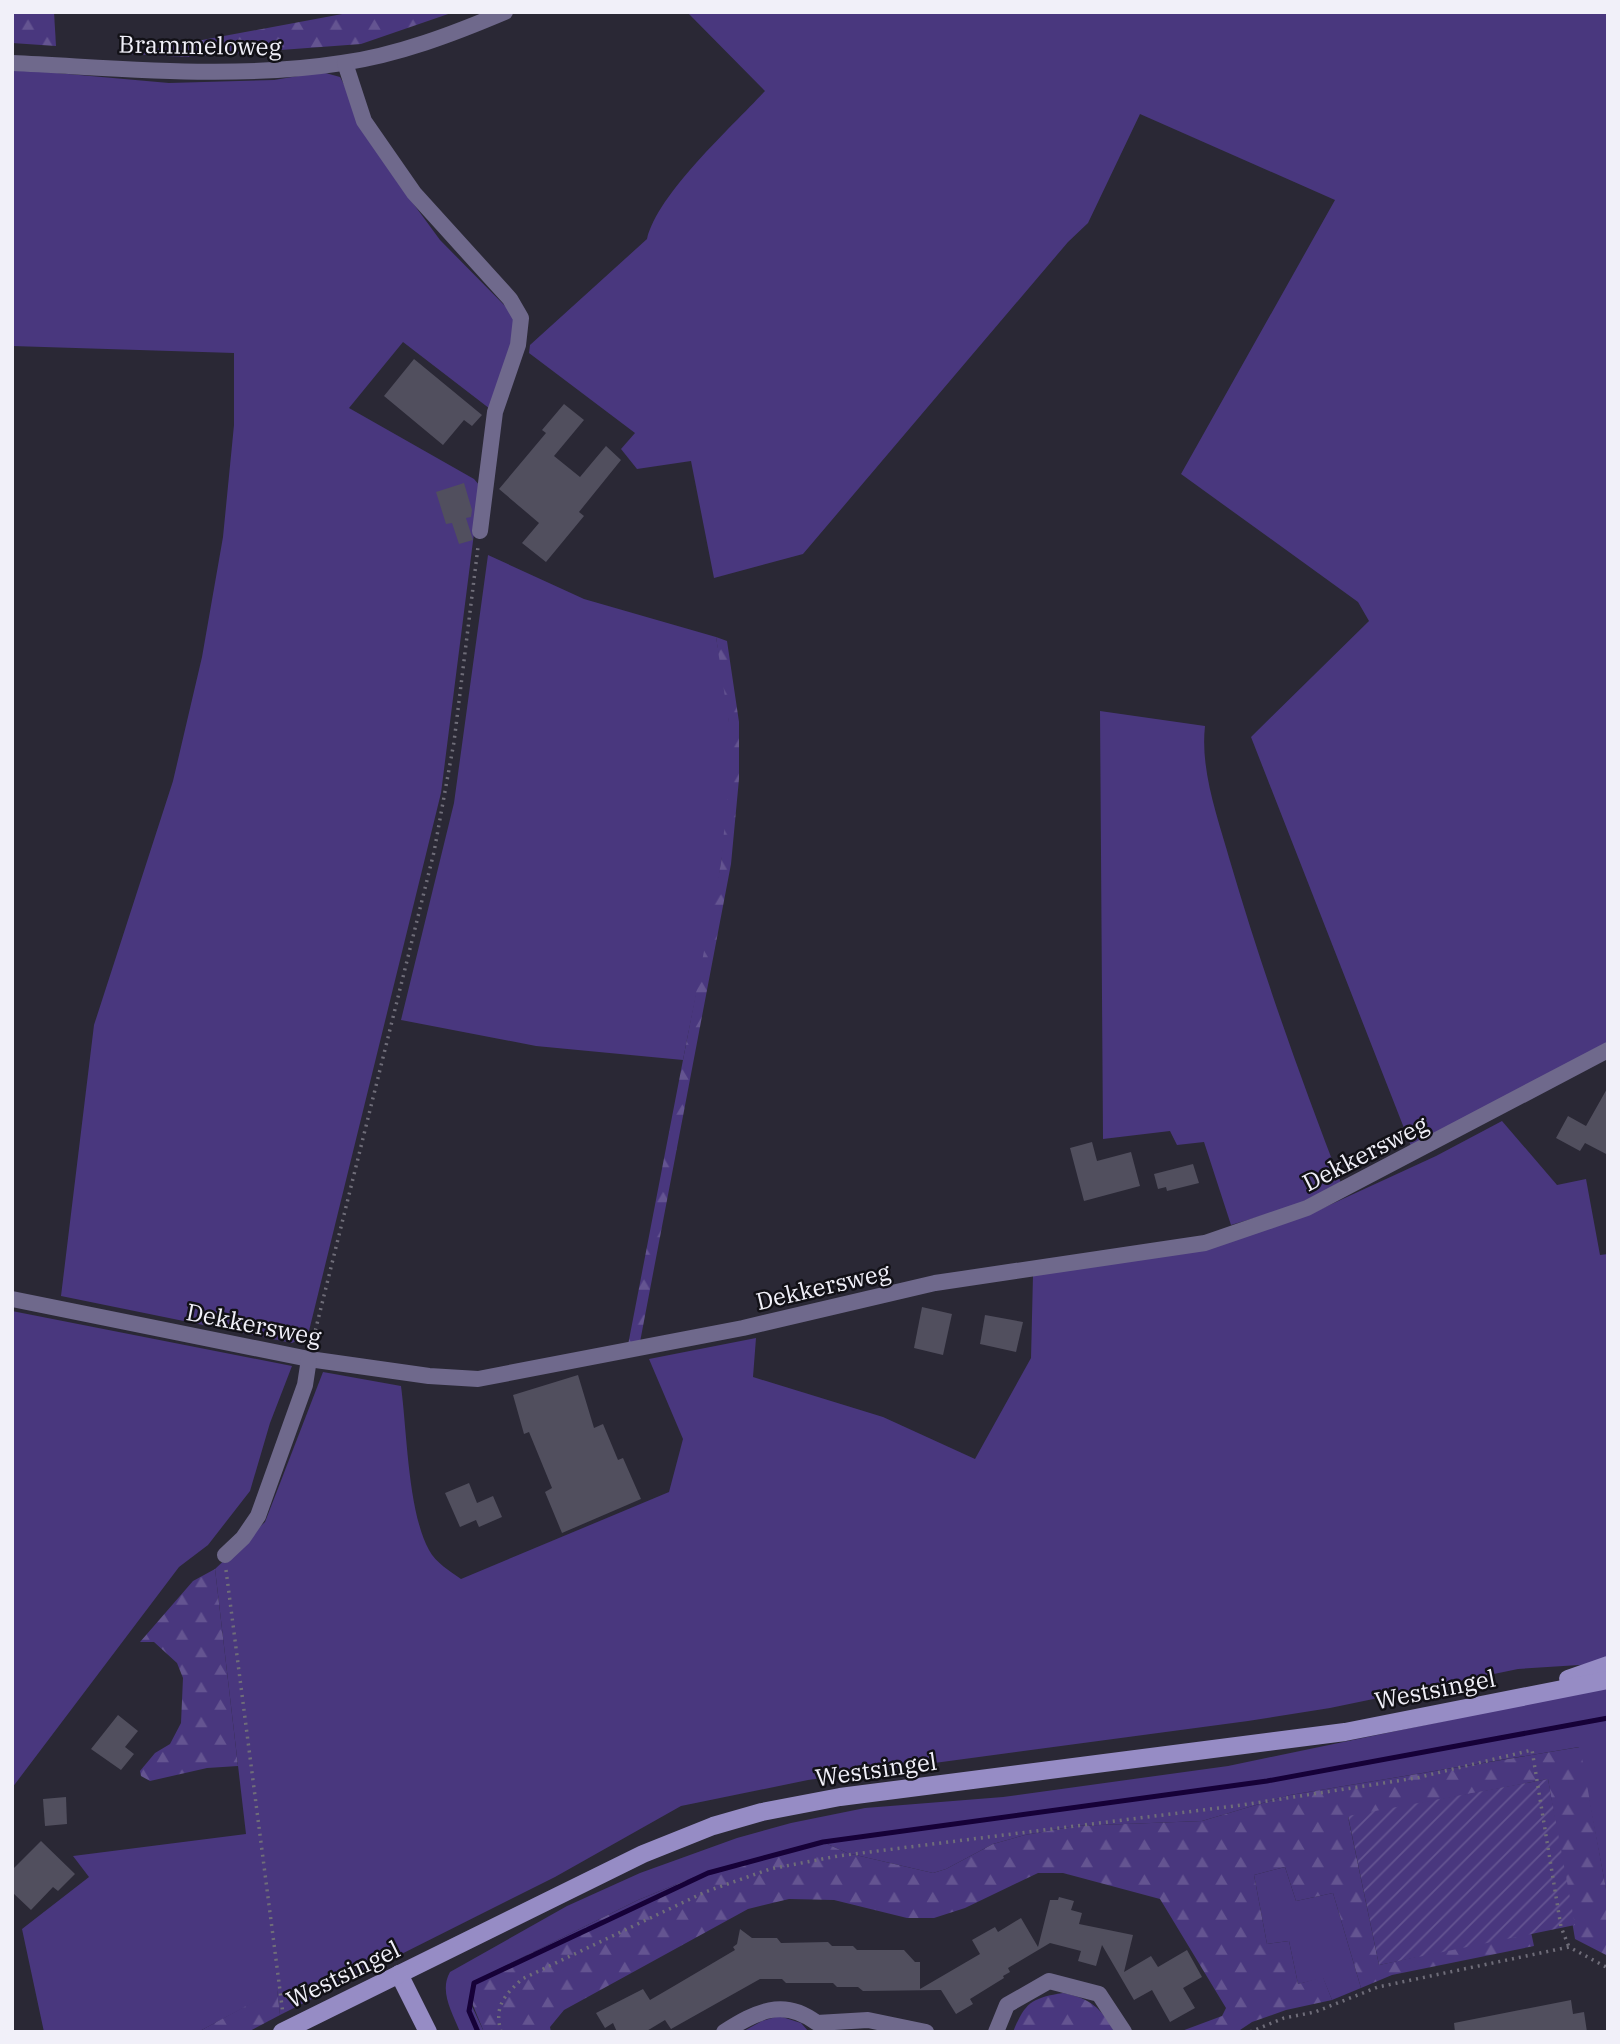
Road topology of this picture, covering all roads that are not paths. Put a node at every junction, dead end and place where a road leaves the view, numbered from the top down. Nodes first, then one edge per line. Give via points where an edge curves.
1 (505, 12) edge
2 (12, 63) edge
3 (345, 63) junction
4 (480, 531) road end
5 (1608, 1051) edge
6 (12, 1298) edge
7 (309, 1359) junction
8 (225, 1555) road end
9 (1608, 1665) edge
10 (1608, 1680) edge
11 (1519, 1697) junction
12 (399, 1973) junction
13 (817, 2027) edge
14 (284, 2031) edge
15 (428, 2032) edge
16 (724, 2032) edge
17 (926, 2032) edge
18 (996, 2032) edge
19 (1124, 2032) edge

1 - 3 street, Brammeloweg via 458,32
2 - 3 street, Brammeloweg via 228,73
3 - 4 street via 364,121 414,193 510,299 521,318 518,345 495,412
5 - 7 street, Dekkersweg via 1307,1209 1205,1244 935,1283 743,1328 478,1379
6 - 7 street, Dekkersweg
7 - 8 street via 305,1385 258,1516
9 - 11 main road, Westsingel
10 - 11 main road, Westsingel
11 - 12 main road, Westsingel via 1345,1732 840,1797 762,1812 643,1854
12 - 14 main road, Westsingel
12 - 15 main road
13 - 16 street via 803,2012 776,2008 751,2015
13 - 17 street via 868,2020
18 - 19 street via 1007,2005 1049,1981 1099,1994

